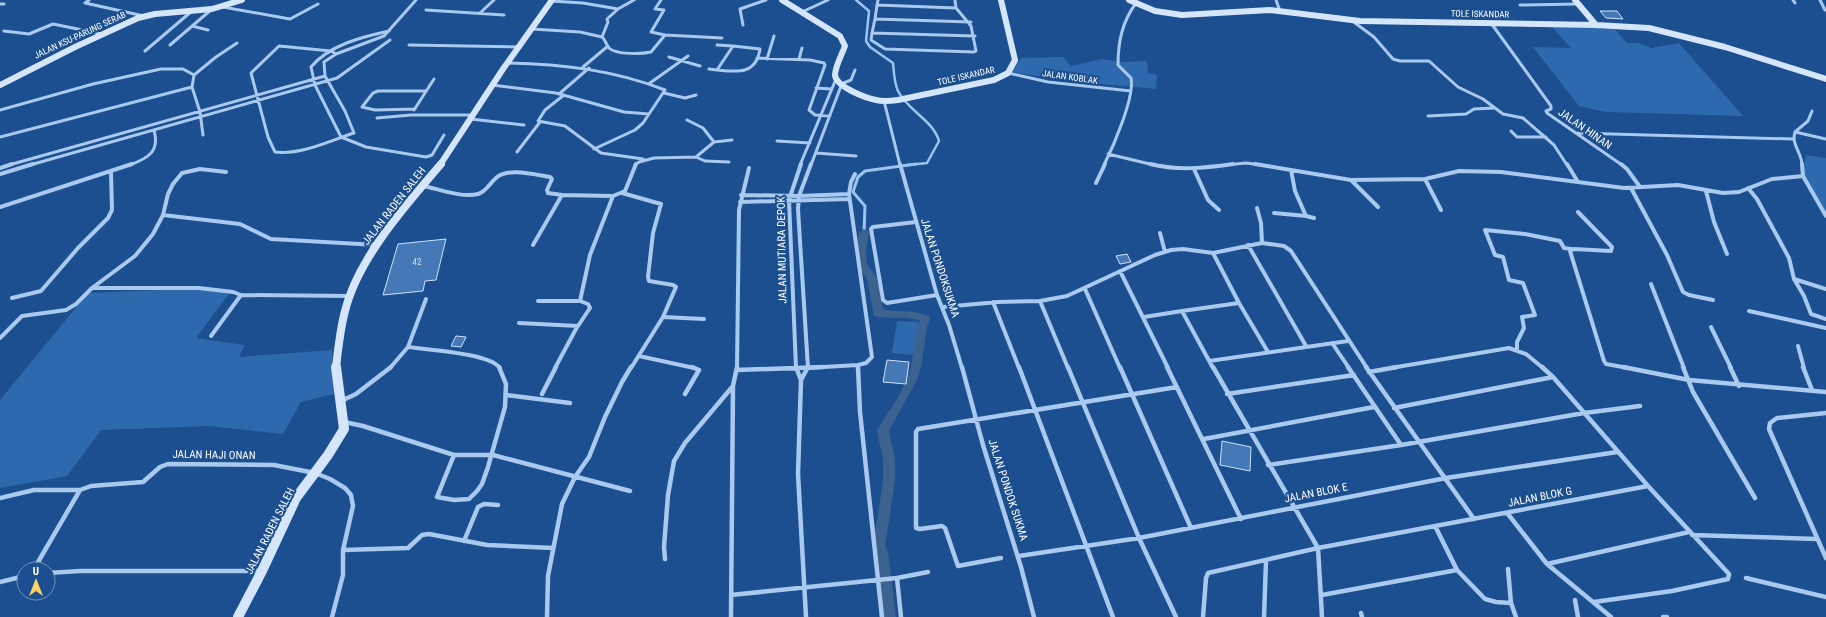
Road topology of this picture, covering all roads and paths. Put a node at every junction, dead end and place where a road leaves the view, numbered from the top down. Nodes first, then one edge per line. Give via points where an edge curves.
1 (89, 0) edge
2 (242, 0) edge
3 (416, 0) edge
4 (494, 0) edge
5 (634, 0) edge
6 (661, 0) edge
7 (766, 0) edge
8 (782, 0) edge
9 (828, 0) edge
10 (878, 0) edge
11 (956, 0) edge
12 (1000, 0) edge
13 (1129, 0) edge
14 (1276, 0) edge
15 (1820, 0) edge
16 (552, 1) edge
17 (1576, 2) edge
18 (1136, 3) junction
19 (318, 4) dead end
20 (877, 5) junction
21 (1520, 5) dead end
22 (223, 7) junction
23 (956, 8) junction
24 (212, 9) junction
25 (618, 9) junction
26 (426, 10) dead end
27 (1825, 10) edge
28 (192, 11) junction
29 (1280, 11) junction
30 (802, 12) junction
31 (480, 13) junction
32 (504, 15) dead end
33 (145, 16) junction
34 (875, 19) junction
35 (1351, 20) junction
36 (971, 22) junction
37 (1491, 23) junction
38 (743, 25) dead end
39 (1596, 25) junction
40 (192, 26) junction
41 (532, 29) junction
42 (208, 30) dead end
43 (4, 31) dead end
44 (388, 31) junction
45 (380, 33) junction
46 (872, 33) junction
47 (102, 34) junction
48 (666, 35) junction
49 (384, 36) junction
50 (774, 36) dead end
51 (974, 36) junction
52 (602, 37) junction
53 (722, 38) dead end
54 (390, 40) dead end
55 (238, 43) dead end
56 (170, 45) dead end
57 (409, 45) dead end
58 (717, 45) dead end
59 (608, 46) junction
60 (734, 46) junction
61 (519, 47) junction
62 (802, 48) dead end
63 (145, 51) dead end
64 (331, 51) junction
65 (336, 54) junction
66 (688, 56) dead end
67 (669, 57) dead end
68 (757, 58) junction
69 (767, 59) junction
70 (684, 60) junction
71 (799, 60) junction
72 (508, 63) junction
73 (700, 66) dead end
74 (583, 67) junction
75 (589, 68) junction
76 (709, 70) dead end
77 (717, 70) junction
78 (854, 70) dead end
79 (1008, 73) junction
80 (194, 75) junction
81 (325, 76) junction
82 (434, 79) dead end
83 (1826, 79) edge
84 (314, 80) junction
85 (327, 82) junction
86 (650, 83) junction
87 (839, 83) junction
88 (0, 84) edge
89 (315, 85) junction
90 (492, 85) junction
91 (192, 87) junction
92 (816, 88) junction
93 (831, 89) junction
94 (425, 91) junction
95 (665, 91) junction
96 (1131, 91) junction
97 (559, 94) junction
98 (564, 95) junction
99 (696, 95) dead end
100 (256, 96) junction
101 (258, 101) junction
102 (884, 101) junction
103 (1494, 108) junction
104 (415, 109) junction
105 (0, 110) edge
106 (1812, 111) dead end
107 (200, 112) junction
108 (649, 114) junction
109 (411, 115) junction
110 (821, 116) junction
111 (830, 116) junction
112 (1428, 116) dead end
113 (472, 117) junction
114 (200, 118) junction
115 (377, 118) dead end
116 (687, 120) dead end
117 (540, 122) junction
118 (524, 125) dead end
119 (154, 130) junction
120 (1511, 131) dead end
121 (1795, 132) junction
122 (354, 133) junction
123 (1575, 133) junction
124 (203, 135) dead end
125 (444, 135) dead end
126 (0, 137) edge
127 (341, 137) junction
128 (1546, 137) junction
129 (1793, 139) junction
130 (1826, 139) edge
131 (732, 140) dead end
132 (348, 141) junction
133 (777, 141) dead end
134 (714, 142) junction
135 (810, 143) junction
136 (594, 149) junction
137 (517, 152) dead end
138 (816, 153) junction
139 (1108, 154) junction
140 (856, 156) dead end
141 (696, 157) junction
142 (649, 159) junction
143 (729, 162) dead end
144 (0, 168) edge
145 (749, 168) dead end
146 (1194, 169) junction
147 (1291, 170) junction
148 (111, 172) junction
149 (226, 172) dead end
150 (0, 174) edge
151 (855, 174) dead end
152 (1803, 176) junction
153 (1425, 179) junction
154 (1351, 180) junction
155 (1578, 182) junction
156 (1096, 183) dead end
157 (423, 186) junction
158 (1640, 187) junction
159 (1631, 188) junction
160 (1748, 188) junction
161 (1706, 192) junction
162 (622, 193) junction
163 (562, 195) junction
164 (741, 195) junction
165 (613, 196) junction
166 (849, 196) junction
167 (790, 198) junction
168 (799, 198) junction
169 (740, 202) junction
170 (0, 207) edge
171 (1378, 207) dead end
172 (1257, 208) dead end
173 (1219, 210) dead end
174 (1441, 210) dead end
175 (1578, 212) dead end
176 (1274, 213) dead end
177 (163, 215) junction
178 (1306, 216) junction
179 (1826, 216) edge
180 (1314, 218) dead end
181 (916, 222) junction
182 (1160, 233) dead end
183 (1262, 243) junction
184 (533, 245) dead end
185 (1248, 245) junction
186 (377, 246) junction
187 (1571, 249) junction
188 (1165, 252) junction
189 (1213, 253) junction
190 (1727, 254) dead end
191 (1120, 271) junction
192 (1794, 279) junction
193 (1651, 284) dead end
194 (92, 288) junction
195 (1084, 289) junction
196 (1826, 289) edge
197 (241, 295) junction
198 (937, 295) junction
199 (350, 296) junction
200 (12, 298) dead end
201 (426, 299) dead end
202 (1713, 300) dead end
203 (538, 301) dead end
204 (580, 301) junction
205 (1040, 301) junction
206 (993, 302) junction
207 (1239, 303) junction
208 (943, 307) junction
209 (1182, 311) junction
210 (1749, 311) dead end
211 (1144, 316) junction
212 (663, 317) junction
213 (704, 319) dead end
214 (1826, 319) edge
215 (519, 323) dead end
216 (578, 326) junction
217 (1711, 327) dead end
218 (1826, 328) edge
219 (211, 336) dead end
220 (0, 338) edge
221 (1348, 341) junction
222 (1332, 343) junction
223 (1306, 346) junction
224 (1798, 346) dead end
225 (408, 347) junction
226 (1517, 350) junction
227 (1268, 352) junction
228 (639, 356) junction
229 (1209, 361) junction
230 (858, 365) junction
231 (808, 368) junction
232 (796, 369) junction
233 (963, 369) joint
234 (737, 370) junction
235 (1369, 372) junction
236 (1354, 375) junction
237 (1553, 377) junction
238 (801, 380) junction
239 (1689, 380) junction
240 (733, 386) junction
241 (1739, 386) junction
242 (1177, 387) junction
243 (1812, 390) junction
244 (1826, 392) edge
245 (542, 394) dead end
246 (685, 394) dead end
247 (1227, 394) junction
248 (506, 395) junction
249 (1133, 395) junction
250 (340, 401) junction
251 (570, 402) dead end
252 (1083, 403) junction
253 (1374, 406) junction
254 (1640, 406) dead end
255 (1394, 408) junction
256 (1036, 411) junction
257 (1584, 413) junction
258 (1826, 413) edge
259 (976, 419) junction
260 (344, 422) junction
261 (1248, 430) junction
262 (1204, 439) junction
263 (1418, 441) junction
264 (1401, 445) junction
265 (1617, 452) junction
266 (454, 455) junction
267 (493, 455) junction
268 (1268, 466) junction
269 (315, 473) junction
270 (575, 477) junction
271 (1446, 478) junction
272 (1648, 486) junction
273 (80, 490) junction
274 (630, 491) dead end
275 (0, 498) edge
276 (1755, 498) dead end
277 (498, 505) dead end
278 (1293, 507) junction
279 (1508, 514) junction
280 (1241, 519) junction
281 (1474, 519) junction
282 (1435, 526) junction
283 (1191, 528) junction
284 (1691, 533) junction
285 (1139, 538) junction
286 (1817, 539) junction
287 (464, 541) junction
288 (1085, 547) junction
289 (553, 548) junction
290 (1318, 548) junction
291 (343, 550) junction
292 (1019, 556) junction
293 (1001, 558) dead end
294 (1826, 558) edge
295 (666, 559) dead end
296 (39, 561) edge
297 (1266, 561) junction
298 (1547, 564) junction
299 (1508, 569) dead end
300 (1457, 570) junction
301 (262, 571) junction
302 (56, 572) edge
303 (928, 572) dead end
304 (16, 578) edge
305 (1746, 578) dead end
306 (895, 579) junction
307 (879, 580) junction
308 (0, 582) edge
309 (806, 587) junction
310 (731, 595) junction
311 (1322, 595) junction
312 (1826, 596) edge
313 (1575, 600) dead end
314 (1594, 602) junction
315 (1511, 603) junction
316 (238, 617) edge
317 (332, 617) edge
318 (547, 617) edge
319 (731, 617) edge
320 (806, 617) edge
321 (882, 617) edge
322 (901, 617) edge
323 (1034, 617) edge
324 (1113, 617) edge
325 (1176, 617) edge
326 (1203, 617) edge
327 (1264, 617) edge
328 (1322, 617) edge
329 (1516, 617) edge
330 (1578, 617) edge
331 (1611, 617) edge
332 (1663, 617) edge
333 (1667, 617) edge

1 - 33 street via 85,3
2 - 22 main road, JALAN KSU-PARUNG SERAB
3 - 44 street
4 - 31 street
5 - 25 street
6 - 48 street via 655,9 664,10 651,32
7 - 38 street via 740,8
8 - 30 main road
9 - 30 street
10 - 20 street
11 - 23 street
12 - 79 main road, TOLE ISKANDAR via 1015,60
13 - 18 main road, TOLE ISKANDAR
14 - 29 street
15 - 27 street
16 - 25 street
16 - 41 main road, JALAN RADEN SALEH
17 - 21 street
17 - 39 main road
18 - 29 main road, TOLE ISKANDAR via 1155,11 1182,15
18 - 96 street via 1124,21 1117,56 1118,65 1131,78
19 - 22 street via 294,18
20 - 23 street
20 - 34 street
22 - 24 main road, JALAN KSU-PARUNG SERAB
23 - 36 street
24 - 28 main road, JALAN KSU-PARUNG SERAB
24 - 40 street
25 - 52 street via 607,19
26 - 31 street
28 - 33 main road, JALAN KSU-PARUNG SERAB
28 - 63 street
29 - 35 main road, TOLE ISKANDAR
30 - 87 main road via 840,36 844,42 836,74
31 - 32 street
33 - 47 main road, JALAN KSU-PARUNG SERAB
34 - 36 street
34 - 46 street
35 - 37 main road, TOLE ISKANDAR
35 - 103 street via 1374,37 1393,59 1429,61 1449,80
36 - 51 street
37 - 39 main road, TOLE ISKANDAR
37 - 123 street, JALAN HINAN via 1551,106 1547,113
39 - 83 main road, TOLE ISKANDAR via 1643,27 1672,33 1763,58
40 - 42 street
40 - 56 street
41 - 52 street via 580,32
41 - 61 main road, JALAN RADEN SALEH
43 - 47 street via 29,34 53,24
44 - 45 street
44 - 49 street
45 - 49 street
45 - 64 street
46 - 51 street
46 - 51 street via 871,40 878,46 884,49 903,50 974,52
47 - 88 main road, JALAN KSU-PARUNG SERAB
48 - 53 street
48 - 59 street via 649,53 614,51
49 - 65 street
50 - 69 street
52 - 59 street
54 - 85 street via 344,75
55 - 80 street
57 - 61 street
58 - 60 street
59 - 74 street
60 - 68 street via 758,48 760,50
60 - 77 street
61 - 72 main road, JALAN RADEN SALEH
62 - 71 street
64 - 65 street
64 - 84 street via 314,62
64 - 100 street via 279,46 251,73
65 - 81 street via 324,62
66 - 70 street
67 - 70 street
68 - 69 street
68 - 77 street via 753,66 745,71
69 - 71 street
70 - 73 street
70 - 86 street
71 - 92 street via 824,63
72 - 74 street
72 - 90 main road, JALAN RADEN SALEH
74 - 75 street
75 - 86 street
75 - 97 street
76 - 77 street
78 - 87 street via 851,80
79 - 96 street, JALAN KOBLAK via 1048,82
79 - 102 main road, TOLE ISKANDAR via 994,80
80 - 91 street
80 - 105 street via 189,70 161,69 93,84
81 - 84 street
81 - 85 street
82 - 94 street
84 - 89 street
84 - 100 street
85 - 89 street
85 - 122 street via 345,111
86 - 95 street
87 - 93 street, JALAN MUTIARA DEPOK
87 - 102 main road, TOLE ISKANDAR via 857,94
87 - 111 street, JALAN MUTIARA DEPOK
89 - 101 street
89 - 127 street
90 - 97 street
90 - 113 main road, JALAN RADEN SALEH
91 - 107 street
91 - 126 street
92 - 93 street
92 - 110 street via 809,110 812,114
93 - 110 street, JALAN MUTIARA DEPOK
94 - 104 street
94 - 104 street via 378,91 373,93 362,107 375,110
95 - 99 street via 685,98
95 - 108 street
96 - 139 street via 1120,132
97 - 98 street
98 - 108 street via 630,113
98 - 117 street via 540,116
100 - 101 street
100 - 107 street
101 - 114 street
101 - 127 street via 275,152 292,152
102 - 181 street, JALAN PONDOKSUKMA
103 - 112 street via 1474,109 1466,114
103 - 128 street via 1503,114 1523,118
104 - 109 street
106 - 121 street via 1808,121
107 - 114 street
107 - 144 street
108 - 136 street via 635,130
109 - 113 street
109 - 115 street
110 - 111 street
110 - 135 street, JALAN MUTIARA DEPOK
111 - 138 street, JALAN MUTIARA DEPOK
113 - 118 street
113 - 157 main road, JALAN RADEN SALEH via 446,158
114 - 119 street
114 - 124 street
116 - 134 street via 696,122 706,130
117 - 136 street via 565,126
117 - 137 street
119 - 148 street via 157,136 156,148 151,154
119 - 150 street
120 - 128 street via 1517,137
121 - 129 street
121 - 130 street
122 - 127 street
122 - 132 street
123 - 129 street
123 - 158 street, JALAN HINAN via 1627,169
125 - 132 street via 432,155 426,157 366,147
127 - 132 street
128 - 155 street
129 - 152 street via 1802,160
131 - 134 street
133 - 135 street
134 - 141 street
135 - 167 street, JALAN MUTIARA DEPOK via 795,178
136 - 142 street via 607,154
138 - 140 street
138 - 168 street, JALAN MUTIARA DEPOK
139 - 146 street via 1156,166
139 - 156 street
141 - 142 street via 668,156
141 - 143 street via 705,161
142 - 162 street via 636,163
145 - 164 street
146 - 147 street via 1246,163
146 - 173 street via 1208,200
147 - 154 street
147 - 178 street via 1295,190
148 - 170 street
148 - 200 street via 112,210 108,218 41,291
149 - 177 street via 200,169 182,173 168,194
151 - 166 street via 851,180
152 - 160 street via 1772,179
152 - 179 street
153 - 154 street
153 - 155 street via 1459,172 1516,172
153 - 174 street
154 - 171 street
155 - 159 street
157 - 163 street via 478,195 500,174 507,172 550,177 552,179 548,193
157 - 186 main road, JALAN RADEN SALEH via 398,215
158 - 159 street
158 - 161 street via 1678,186
159 - 202 street via 1667,255 1683,292
160 - 161 street via 1731,193
160 - 192 street via 1757,199 1789,258
161 - 190 street via 1714,222
162 - 165 street
162 - 212 street via 661,204 653,234 648,277 649,281 676,287
163 - 165 street
163 - 184 street
164 - 167 street
164 - 169 street
165 - 204 street via 590,255
166 - 168 street
166 - 230 street via 872,357
167 - 168 street
167 - 169 street
167 - 232 street, JALAN MUTIARA DEPOK
168 - 231 street, JALAN MUTIARA DEPOK
169 - 234 street
172 - 183 street
175 - 187 street via 1612,249
176 - 178 street
177 - 186 street via 240,224 271,238
177 - 194 street via 153,234 135,256
178 - 180 street
181 - 198 street, JALAN PONDOKSUKMA
181 - 198 street via 871,229 883,300 887,303
182 - 188 street
183 - 185 street
183 - 221 street via 1284,246 1291,251
185 - 189 street
185 - 223 street
186 - 199 main road, JALAN RADEN SALEH
187 - 226 street via 1564,248 1560,241 1553,239 1485,230 1495,256 1503,257 1509,280 1523,283 1535,315 1522,318 1524,328 1517,342
187 - 239 street via 1606,364
188 - 189 street via 1183,249
188 - 191 street
189 - 207 street
191 - 195 street
191 - 211 street
192 - 196 street
192 - 214 street via 1811,314
193 - 239 street
194 - 197 street via 199,288
194 - 220 street via 66,310 22,316
195 - 205 street via 1067,296
195 - 249 street
197 - 199 street
197 - 219 street
198 - 208 street, JALAN PONDOKSUKMA
199 - 250 main road, JALAN RADEN SALEH via 345,311 336,372
201 - 225 street
203 - 204 street
204 - 216 street via 590,307
205 - 206 street
205 - 252 street
206 - 208 street
206 - 256 street
207 - 209 street
207 - 227 street
208 - 233 street, JALAN PONDOKSUKMA
209 - 211 street
209 - 229 street
210 - 218 street
211 - 242 street
212 - 213 street
212 - 228 street
215 - 216 street
216 - 245 street
217 - 241 street
221 - 222 street
221 - 235 street
222 - 223 street
222 - 236 street
223 - 227 street
224 - 243 street
225 - 248 street via 489,360 499,366
225 - 250 street via 386,372 356,394
226 - 235 street via 1509,348 1473,353
226 - 237 street via 1526,354
227 - 229 street
228 - 246 street via 699,370
228 - 270 street via 622,382 589,457
229 - 247 street
230 - 231 street
230 - 307 street via 860,412
231 - 232 street
231 - 238 street, JALAN MUTIARA DEPOK
232 - 234 street
232 - 238 street, JALAN MUTIARA DEPOK
233 - 259 street, JALAN PONDOK SUKMA
234 - 240 street
235 - 255 street
236 - 247 street
236 - 253 street
237 - 255 street
237 - 257 street
238 - 309 street, JALAN MUTIARA DEPOK via 798,474
239 - 241 street
239 - 276 street via 1701,407
240 - 295 street via 674,461 668,495 664,547
240 - 310 street
241 - 243 street
242 - 249 street
242 - 262 street
243 - 244 street
247 - 261 street
248 - 251 street
248 - 267 street
249 - 252 street
249 - 283 street
250 - 260 main road, JALAN RADEN SALEH
252 - 256 street
252 - 285 street
253 - 261 street
253 - 264 street
254 - 257 street
255 - 263 street
256 - 259 street
256 - 288 street
257 - 263 street
257 - 265 street
258 - 286 street via 1777,418 1770,423 1769,430
259 - 292 street, JALAN PONDOK SUKMA
259 - 293 street via 916,431 915,525 920,529 941,526 945,528 958,566
260 - 266 street
260 - 269 main road, JALAN RADEN SALEH via 344,429 339,438
261 - 262 street
261 - 268 street
262 - 280 street
263 - 264 street
263 - 271 street
264 - 268 street
265 - 271 street, JALAN BLOK E
265 - 272 street
266 - 267 street
266 - 267 street via 438,493 437,497 441,500 471,498 480,487
267 - 270 street
268 - 278 street
269 - 273 street, JALAN HAJI ONAN via 267,465 168,464 157,468 143,482 92,486
269 - 291 street, JALAN HAJI ONAN via 330,478 351,495 353,506
269 - 301 main road, JALAN RADEN SALEH via 296,498
270 - 274 street
270 - 289 street via 562,504
271 - 278 street, JALAN BLOK E
271 - 281 street
272 - 279 street, JALAN BLOK G
272 - 284 street
273 - 275 street, JALAN HAJI ONAN via 34,490
273 - 296 street
277 - 287 street via 484,504 478,507
278 - 280 street, JALAN BLOK E
278 - 290 street
279 - 281 street, JALAN BLOK G
279 - 298 street
280 - 283 street, JALAN BLOK E
281 - 282 street, JALAN BLOK G
282 - 290 street, JALAN BLOK G
282 - 300 street
283 - 285 street, JALAN BLOK E
284 - 286 street
284 - 298 street
284 - 314 street via 1726,570 1729,574 1728,579 1672,591
285 - 288 street, JALAN BLOK E
285 - 325 street
286 - 294 street
287 - 289 street via 487,545
287 - 291 street via 429,534 422,535 408,548
288 - 292 street, JALAN BLOK E
288 - 324 street
289 - 318 street via 548,576
290 - 297 street, JALAN BLOK G
290 - 311 street
291 - 317 street, JALAN HAJI ONAN via 343,575
292 - 323 street, JALAN PONDOK SUKMA
297 - 326 street, JALAN BLOK G via 1208,573
297 - 327 street
298 - 314 street
299 - 315 street
300 - 311 street
300 - 315 street via 1485,599
301 - 302 street
301 - 316 main road, JALAN RADEN SALEH
303 - 306 street
304 - 308 street
305 - 312 street
306 - 307 street
306 - 322 street
307 - 309 street
307 - 321 street
309 - 310 street
309 - 320 street, JALAN MUTIARA DEPOK
310 - 319 street
311 - 328 street
313 - 330 street
314 - 331 street
315 - 329 street
332 - 333 street

